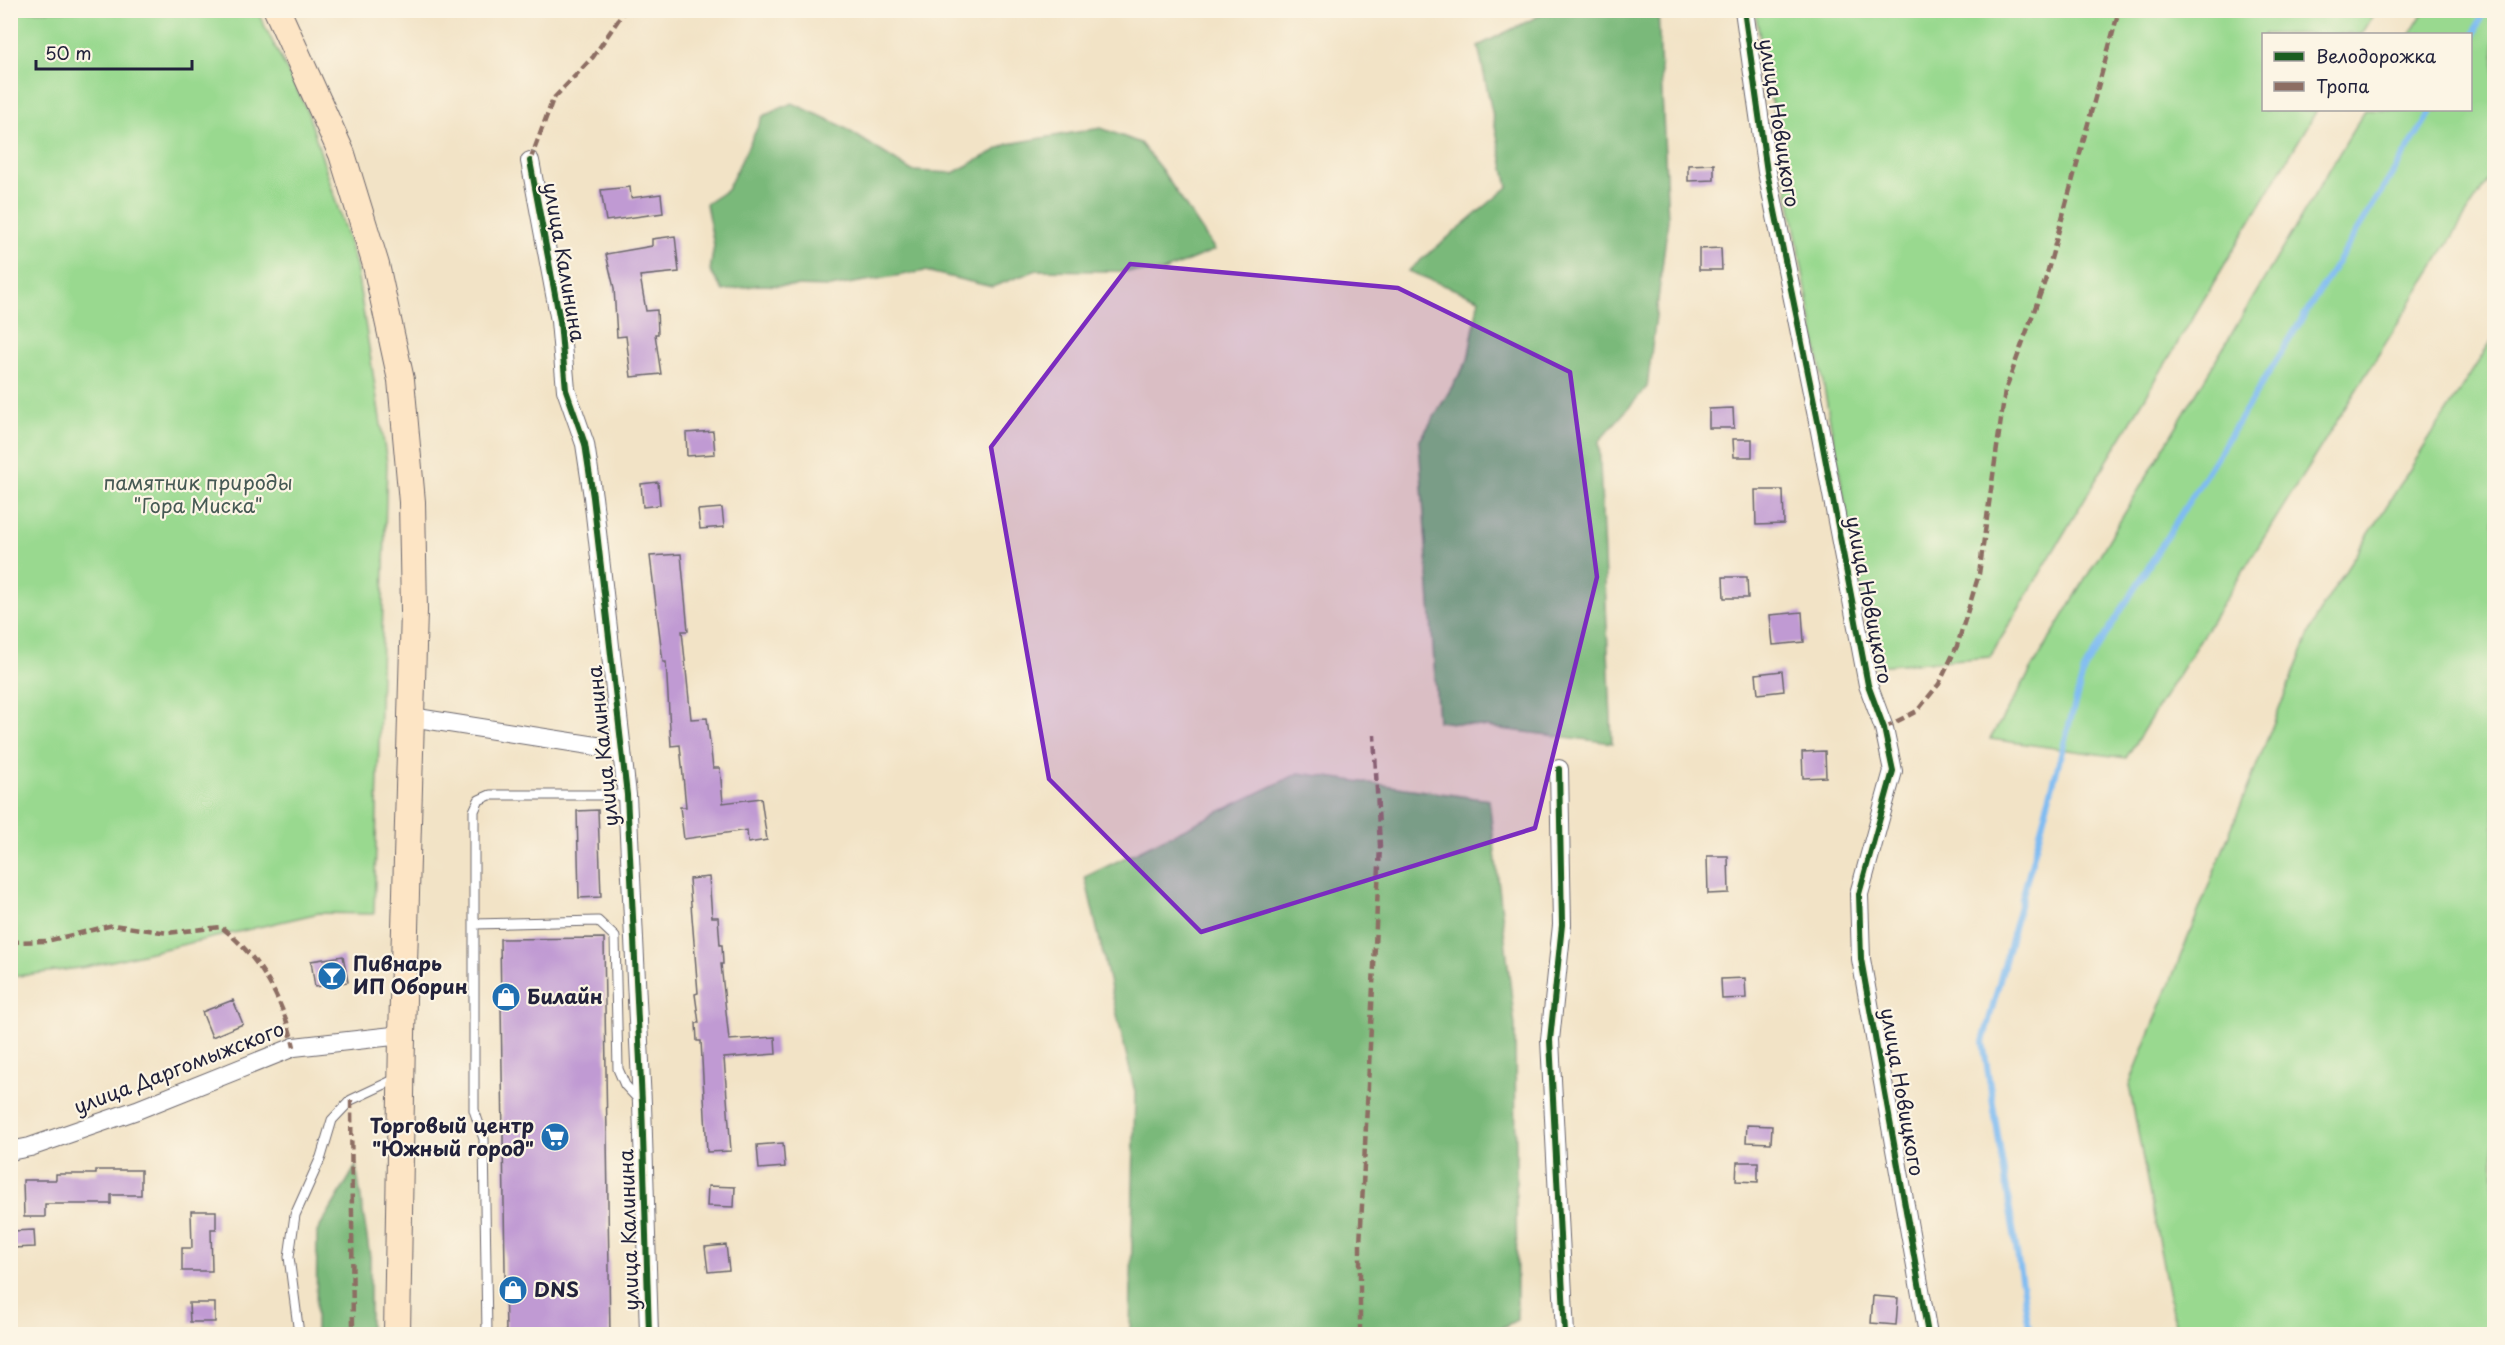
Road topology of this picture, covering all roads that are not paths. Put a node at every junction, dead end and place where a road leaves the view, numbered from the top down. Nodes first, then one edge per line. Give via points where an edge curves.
1 (277, 10) edge
2 (1744, 10) edge
3 (530, 161) dead end
4 (411, 717) junction
5 (622, 750) junction
6 (1559, 769) dead end
7 (627, 795) junction
8 (474, 924) junction
9 (402, 1035) junction
10 (401, 1077) junction
11 (642, 1103) junction
12 (10, 1151) edge
13 (299, 1335) edge
14 (397, 1335) edge
15 (487, 1335) edge
16 (649, 1335) edge
17 (1565, 1335) edge
18 (1928, 1335) edge

1 - 4 main road via 342,154 376,265 401,380 412,502
2 - 18 street, улица Новицкого via 1767,172 1868,686 1884,728 1893,771 1860,894 1861,959
3 - 5 street, улица Калинина via 560,321 566,390 585,444
4 - 5 street
4 - 9 main road
5 - 7 street, улица Калинина
6 - 17 street via 1562,925 1550,1040
7 - 8 lane via 490,795 479,800 474,811
7 - 11 street, улица Калинина
8 - 11 lane via 598,921 615,937 618,1069 624,1085
8 - 15 lane via 474,1110 484,1139
9 - 10 main road
9 - 12 street, улица Даргомыжского via 294,1047 137,1110
10 - 13 lane via 351,1100 332,1120 296,1215 289,1257
10 - 14 main road
11 - 16 street, улица Калинина

